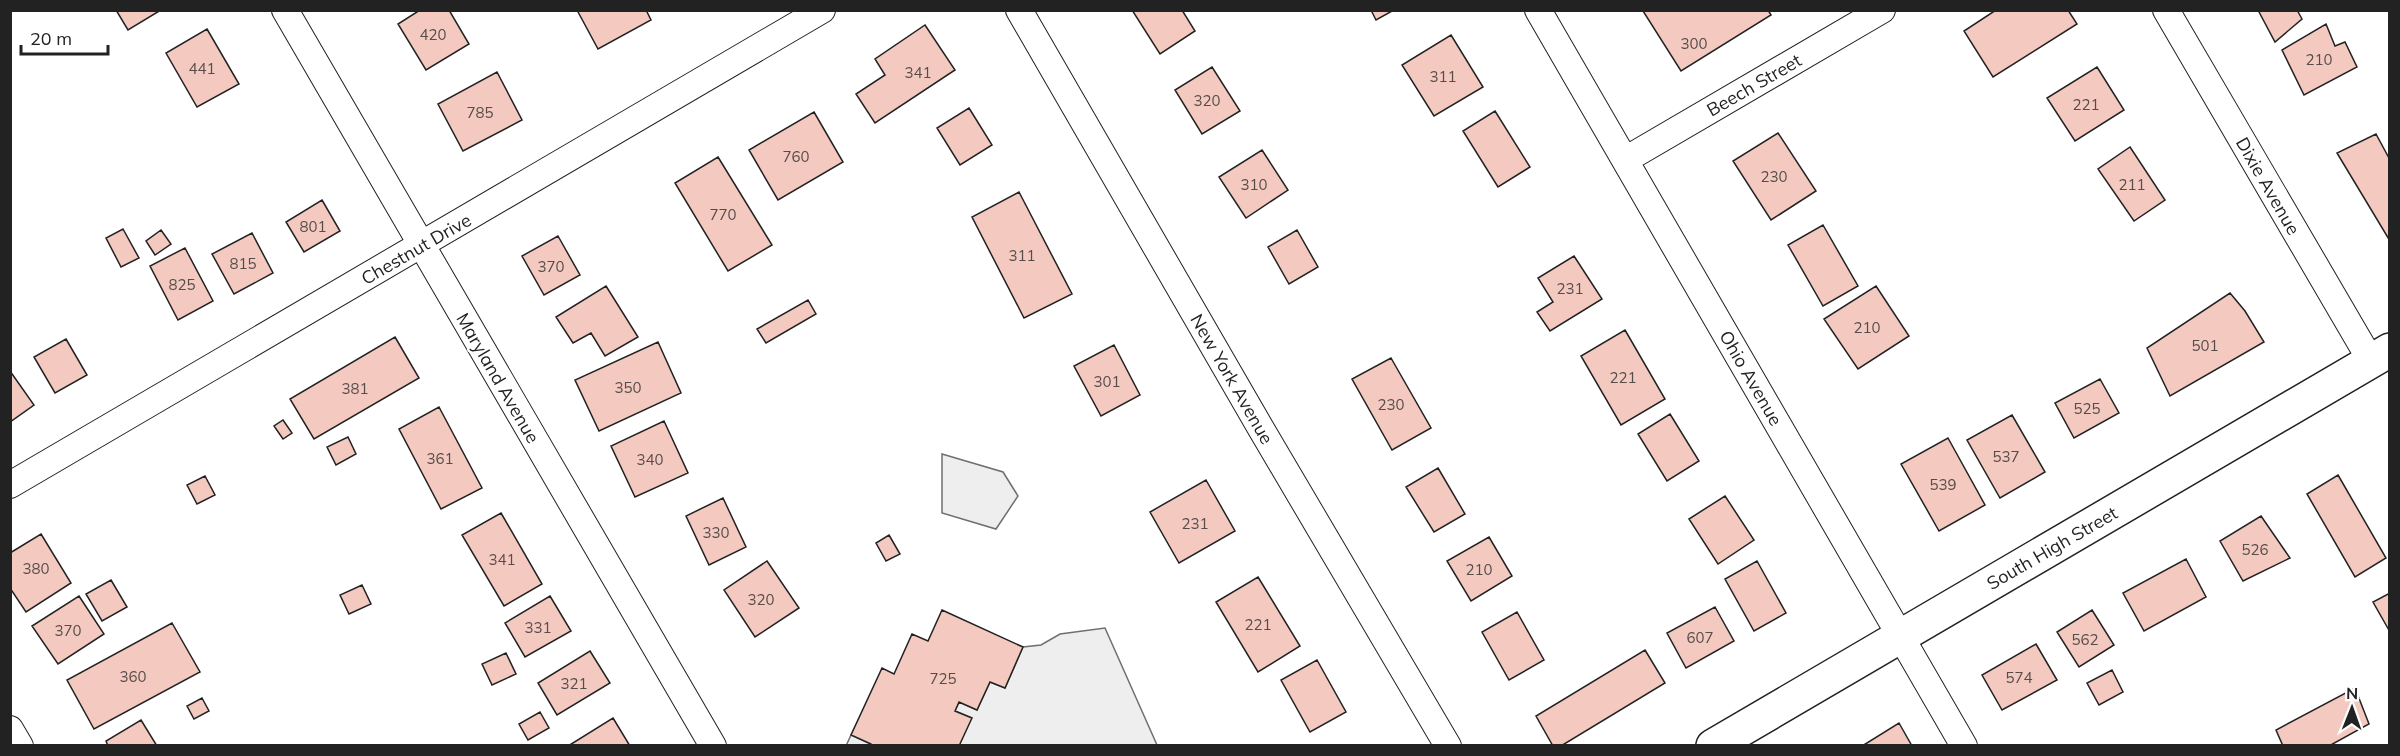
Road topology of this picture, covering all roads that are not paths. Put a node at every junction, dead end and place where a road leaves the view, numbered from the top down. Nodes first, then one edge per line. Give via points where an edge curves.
1 (285, 10) edge
2 (822, 10) edge
3 (1019, 10) edge
4 (1538, 10) edge
5 (1882, 10) edge
6 (2166, 10) edge
7 (1625, 160) junction
8 (421, 246) junction
9 (2380, 356) edge
10 (10, 485) edge
11 (1900, 636) junction
12 (10, 729) edge
13 (20, 746) edge
14 (713, 746) edge
15 (1448, 746) edge
16 (1713, 746) edge
17 (1964, 746) edge

1 - 8 street, Maryland Avenue
2 - 8 street, Chestnut Drive
3 - 15 street, New York Avenue
4 - 7 street, Ohio Avenue
5 - 7 street, Beech Street
6 - 9 street, Dixie Avenue
7 - 11 street, Ohio Avenue
8 - 10 street, Chestnut Drive
8 - 14 street, Maryland Avenue
9 - 11 main road, South High Street
11 - 16 main road, South High Street
11 - 17 street, Ohio Avenue
12 - 13 street

